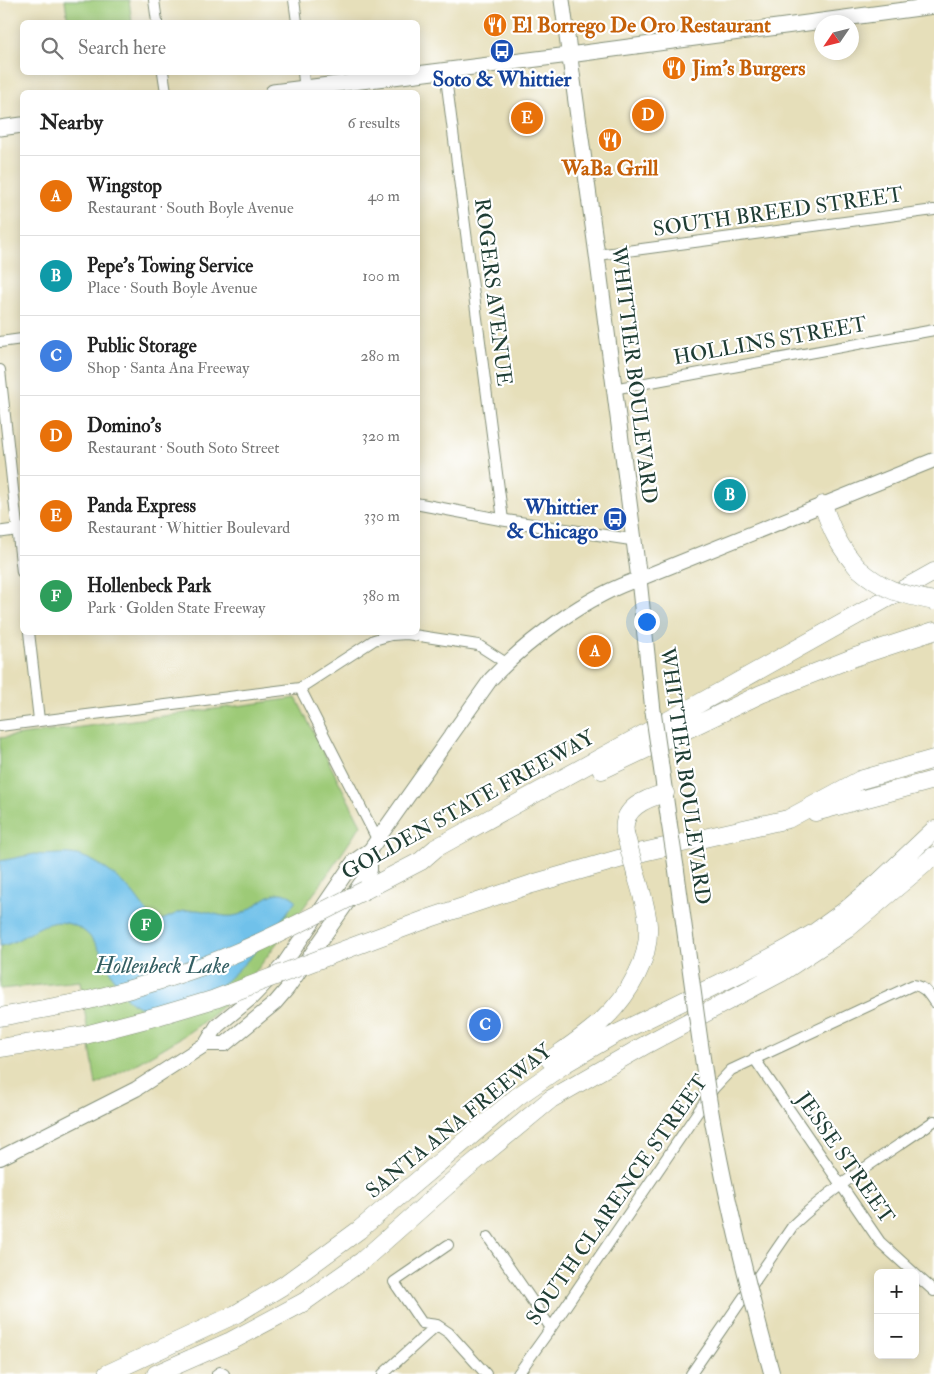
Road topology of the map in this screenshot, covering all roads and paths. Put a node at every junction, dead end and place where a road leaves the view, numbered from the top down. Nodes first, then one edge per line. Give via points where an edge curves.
1 (154, 0) edge
2 (294, 0) edge
3 (562, 0) edge
4 (934, 6) edge
5 (157, 20) edge
6 (297, 20) edge
7 (569, 55) junction
8 (445, 70) junction
9 (420, 74) edge
10 (163, 75) edge
11 (303, 75) edge
12 (410, 75) edge
13 (166, 90) edge
14 (305, 90) edge
15 (20, 125) edge
16 (0, 128) edge
17 (934, 210) edge
18 (597, 255) junction
19 (934, 330) edge
20 (20, 339) edge
21 (0, 342) edge
22 (0, 370) edge
23 (613, 389) junction
24 (934, 460) edge
25 (420, 504) edge
26 (823, 504) junction
27 (503, 520) junction
28 (20, 529) edge
29 (0, 532) edge
30 (634, 540) junction
31 (934, 572) edge
32 (639, 578) junction
33 (934, 601) edge
34 (934, 631) edge
35 (29, 635) edge
36 (391, 635) edge
37 (413, 635) edge
38 (506, 663) junction
39 (300, 688) junction
40 (39, 720) junction
41 (0, 726) edge
42 (934, 759) edge
43 (930, 781) edge
44 (665, 792) junction
45 (788, 819) junction
46 (934, 830) edge
47 (374, 845) junction
48 (934, 856) edge
49 (421, 861) junction
50 (934, 865) edge
51 (909, 877) junction
52 (934, 1002) edge
53 (0, 1017) edge
54 (206, 1044) junction
55 (0, 1048) edge
56 (754, 1058) junction
57 (517, 1097) junction
58 (934, 1121) edge
59 (0, 1158) edge
60 (841, 1185) junction
61 (488, 1237) dead end
62 (448, 1245) dead end
63 (910, 1269) edge
64 (919, 1278) edge
65 (934, 1291) edge
66 (437, 1326) junction
67 (551, 1328) junction
68 (231, 1341) junction
69 (106, 1374) edge
70 (156, 1374) edge
71 (167, 1374) edge
72 (217, 1374) edge
73 (224, 1374) edge
74 (383, 1374) edge
75 (486, 1374) edge
76 (518, 1374) edge
77 (691, 1374) edge
78 (772, 1374) edge

1 - 5 street
2 - 6 street
3 - 7 main road, WHITTIER BOULEVARD
4 - 7 main road
7 - 8 main road
7 - 18 main road, WHITTIER BOULEVARD
8 - 9 main road
8 - 27 street, ROGERS AVENUE
10 - 13 street
11 - 14 street
12 - 14 main road
15 - 16 main road
17 - 18 street, SOUTH BREED STREET
18 - 23 main road, WHITTIER BOULEVARD
19 - 23 street, HOLLINS STREET
20 - 21 street
22 - 28 street
23 - 30 main road, WHITTIER BOULEVARD
24 - 26 main road
25 - 27 street
26 - 32 main road
26 - 33 highway, bridge via 837,542 858,568 871,579 903,595
27 - 30 street
28 - 29 street
30 - 32 main road, WHITTIER BOULEVARD
31 - 49 highway, GOLDEN STATE FREEWAY via 436,848
32 - 38 main road via 619,585 584,605 530,642
32 - 44 main road, WHITTIER BOULEVARD, bridge
34 - 49 highway via 814,672 761,694 621,760 441,855
35 - 40 street
36 - 39 street via 374,640
37 - 38 street via 478,645
38 - 47 main road via 491,679
39 - 40 street
39 - 47 street
40 - 41 street
42 - 45 highway via 860,780
43 - 45 highway
44 - 57 highway, bridge via 644,800 628,812 624,822 646,912 648,938 641,966 617,1007 600,1024 533,1073
44 - 78 main road, WHITTIER BOULEVARD, bridge via 712,1122 742,1263
45 - 55 highway, bridge via 643,852 532,884 158,1016 85,1034
46 - 57 highway, SANTA ANA FREEWAY via 879,882 814,933 612,1036
47 - 54 main road via 354,861 284,964 251,998 217,1026
47 - 54 main road via 370,870 287,989 275,1003 225,1044
48 - 51 highway, SANTA ANA FREEWAY
49 - 53 highway, GOLDEN STATE FREEWAY, bridge via 239,952 187,972 81,1002
50 - 51 highway
51 - 68 highway, SANTA ANA FREEWAY via 848,929 782,972 551,1099 362,1261 304,1302
52 - 56 street, SOUTH CLARENCE STREET via 924,989 913,985
54 - 59 main road via 136,1089
56 - 60 street, JESSE STREET
56 - 67 street, SOUTH CLARENCE STREET via 731,1070 714,1088
57 - 69 highway, SANTA ANA FREEWAY via 359,1230 284,1284 236,1314
58 - 60 street
60 - 63 street, JESSE STREET via 880,1242
60 - 77 street via 794,1224
61 - 67 street
62 - 66 street via 394,1282 422,1323
64 - 65 street, JESSE STREET
66 - 74 street
66 - 75 street via 449,1333
67 - 76 street, SOUTH CLARENCE STREET
68 - 70 highway, SANTA ANA FREEWAY
68 - 71 highway
72 - 73 street

